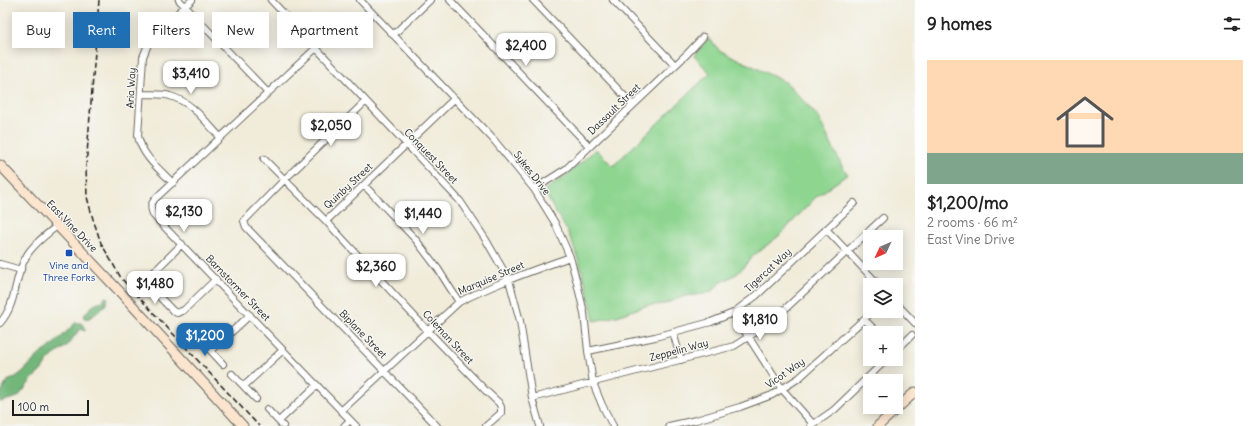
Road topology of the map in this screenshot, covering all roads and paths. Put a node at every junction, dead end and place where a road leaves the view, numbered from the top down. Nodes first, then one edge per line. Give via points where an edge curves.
1 (179, 0) edge
2 (192, 0) edge
3 (271, 0) edge
4 (360, 0) edge
5 (430, 0) edge
6 (450, 0) edge
7 (533, 0) edge
8 (613, 0) edge
9 (185, 6) junction
10 (282, 12) edge
11 (393, 35) junction
12 (703, 37) dead end
13 (316, 48) joint
14 (674, 65) junction
15 (268, 92) junction
16 (141, 94) junction
17 (454, 99) junction
18 (366, 102) junction
19 (633, 105) junction
20 (220, 137) junction
21 (406, 144) junction
22 (590, 146) junction
23 (264, 159) dead end
24 (0, 165) edge
25 (284, 179) junction
26 (173, 183) junction
27 (364, 185) junction
28 (534, 189) junction
29 (854, 203) dead end
30 (883, 218) dead end
31 (326, 221) junction
32 (57, 226) junction
33 (826, 229) junction
34 (182, 244) junction
35 (848, 252) junction
36 (570, 257) junction
37 (0, 264) edge
38 (21, 270) junction
39 (872, 278) edge
40 (216, 280) junction
41 (508, 280) junction
42 (459, 302) junction
43 (903, 310) edge
44 (733, 313) junction
45 (250, 315) junction
46 (864, 319) joint
47 (0, 323) edge
48 (915, 323) edge
49 (871, 326) edge
50 (428, 331) junction
51 (673, 332) junction
52 (912, 335) dead end
53 (749, 338) junction
54 (200, 339) dead end
55 (903, 344) edge
56 (283, 350) junction
57 (211, 351) junction
58 (588, 351) junction
59 (681, 360) junction
60 (223, 364) dead end
61 (880, 366) edge
62 (384, 370) junction
63 (232, 374) dead end
64 (593, 382) junction
65 (316, 385) junction
66 (244, 386) junction
67 (782, 389) junction
68 (915, 392) edge
69 (532, 398) junction
70 (256, 399) dead end
71 (267, 409) dead end
72 (341, 411) junction
73 (350, 420) junction
74 (281, 424) edge
75 (812, 425) edge
76 (243, 426) edge
77 (344, 426) edge
78 (356, 426) edge
79 (437, 426) edge
80 (486, 426) edge
81 (540, 426) edge
82 (613, 426) edge
83 (673, 426) edge
84 (878, 426) edge

1 - 9 street
2 - 9 street, Aria Way
3 - 10 street, Conquest Street
4 - 11 street, Sykes Drive
5 - 11 street
6 - 22 street
7 - 19 street
8 - 14 street
9 - 15 street
9 - 16 street, Aria Way via 149,42 143,57
11 - 17 street, Sykes Drive
12 - 14 street, Dassault Street
13 - 15 street, Barnstormer Street
13 - 18 street, Conquest Street
14 - 19 street, Dassault Street
15 - 20 street, Barnstormer Street
16 - 20 street via 168,95 183,101 194,108
16 - 26 street, Aria Way via 138,136 141,147
17 - 21 street, Quinby Street
17 - 28 street, Sykes Drive
18 - 21 street, Conquest Street
18 - 25 street
19 - 22 street, Dassault Street
20 - 26 street, Barnstormer Street
21 - 27 street, Quinby Street
21 - 41 street, Conquest Street via 460,201
22 - 28 street, Dassault Street via 566,169
23 - 25 street, Coleman Street
24 - 32 street, East Vine Drive
25 - 31 street, Coleman Street
25 - 62 street, Biplane Street via 244,221 246,227
26 - 34 street, Barnstormer Street via 152,202 151,207 154,216
27 - 31 street, Quinby Street
27 - 42 street via 416,240
28 - 36 street, Sykes Drive via 555,223
29 - 33 street, Tigercat Way
30 - 35 street, Zeppelin Way
31 - 50 street, Coleman Street
32 - 38 street via 26,255
32 - 76 street, East Vine Drive
33 - 35 street
33 - 44 street, Tigercat Way via 757,295
34 - 40 street, Barnstormer Street
34 - 40 street via 150,276 150,287 159,297 177,313 184,310
35 - 39 street
35 - 53 street, Zeppelin Way via 770,323
36 - 41 street, Marquise Street
36 - 58 street, Sykes Drive via 584,313
37 - 38 street
38 - 47 street via 12,304
40 - 45 street, Barnstormer Street
41 - 42 street, Marquise Street
41 - 69 street, Conquest Street via 520,321
42 - 50 street, Marquise Street
43 - 48 street
44 - 51 street, Tigercat Way
44 - 53 street
45 - 56 street, Barnstormer Street
45 - 57 street
46 - 49 street
46 - 67 street, Vicot Way via 799,378
50 - 62 street, Marquise Street
50 - 80 street, Coleman Street via 499,403 501,413
51 - 58 street, Tigercat Way
51 - 59 street
52 - 55 street
53 - 59 street, Zeppelin Way via 734,346
53 - 67 street
54 - 57 street
56 - 65 street, Barnstormer Street
56 - 66 street
57 - 60 street
58 - 64 street, Sykes Drive
59 - 64 street, Zeppelin Way
61 - 75 street via 834,410
62 - 72 street, Marquise Street
62 - 79 street, Biplane Street
63 - 66 street
64 - 69 street, Zeppelin Way
64 - 82 street, Sykes Drive
65 - 72 street, Barnstormer Street
65 - 74 street
66 - 70 street
67 - 75 street
67 - 83 street, Vicot Way via 740,407
68 - 84 street
69 - 81 street, Conquest Street
71 - 74 street
72 - 73 street, Barnstormer Street
73 - 77 street
73 - 78 street, Barnstormer Street

